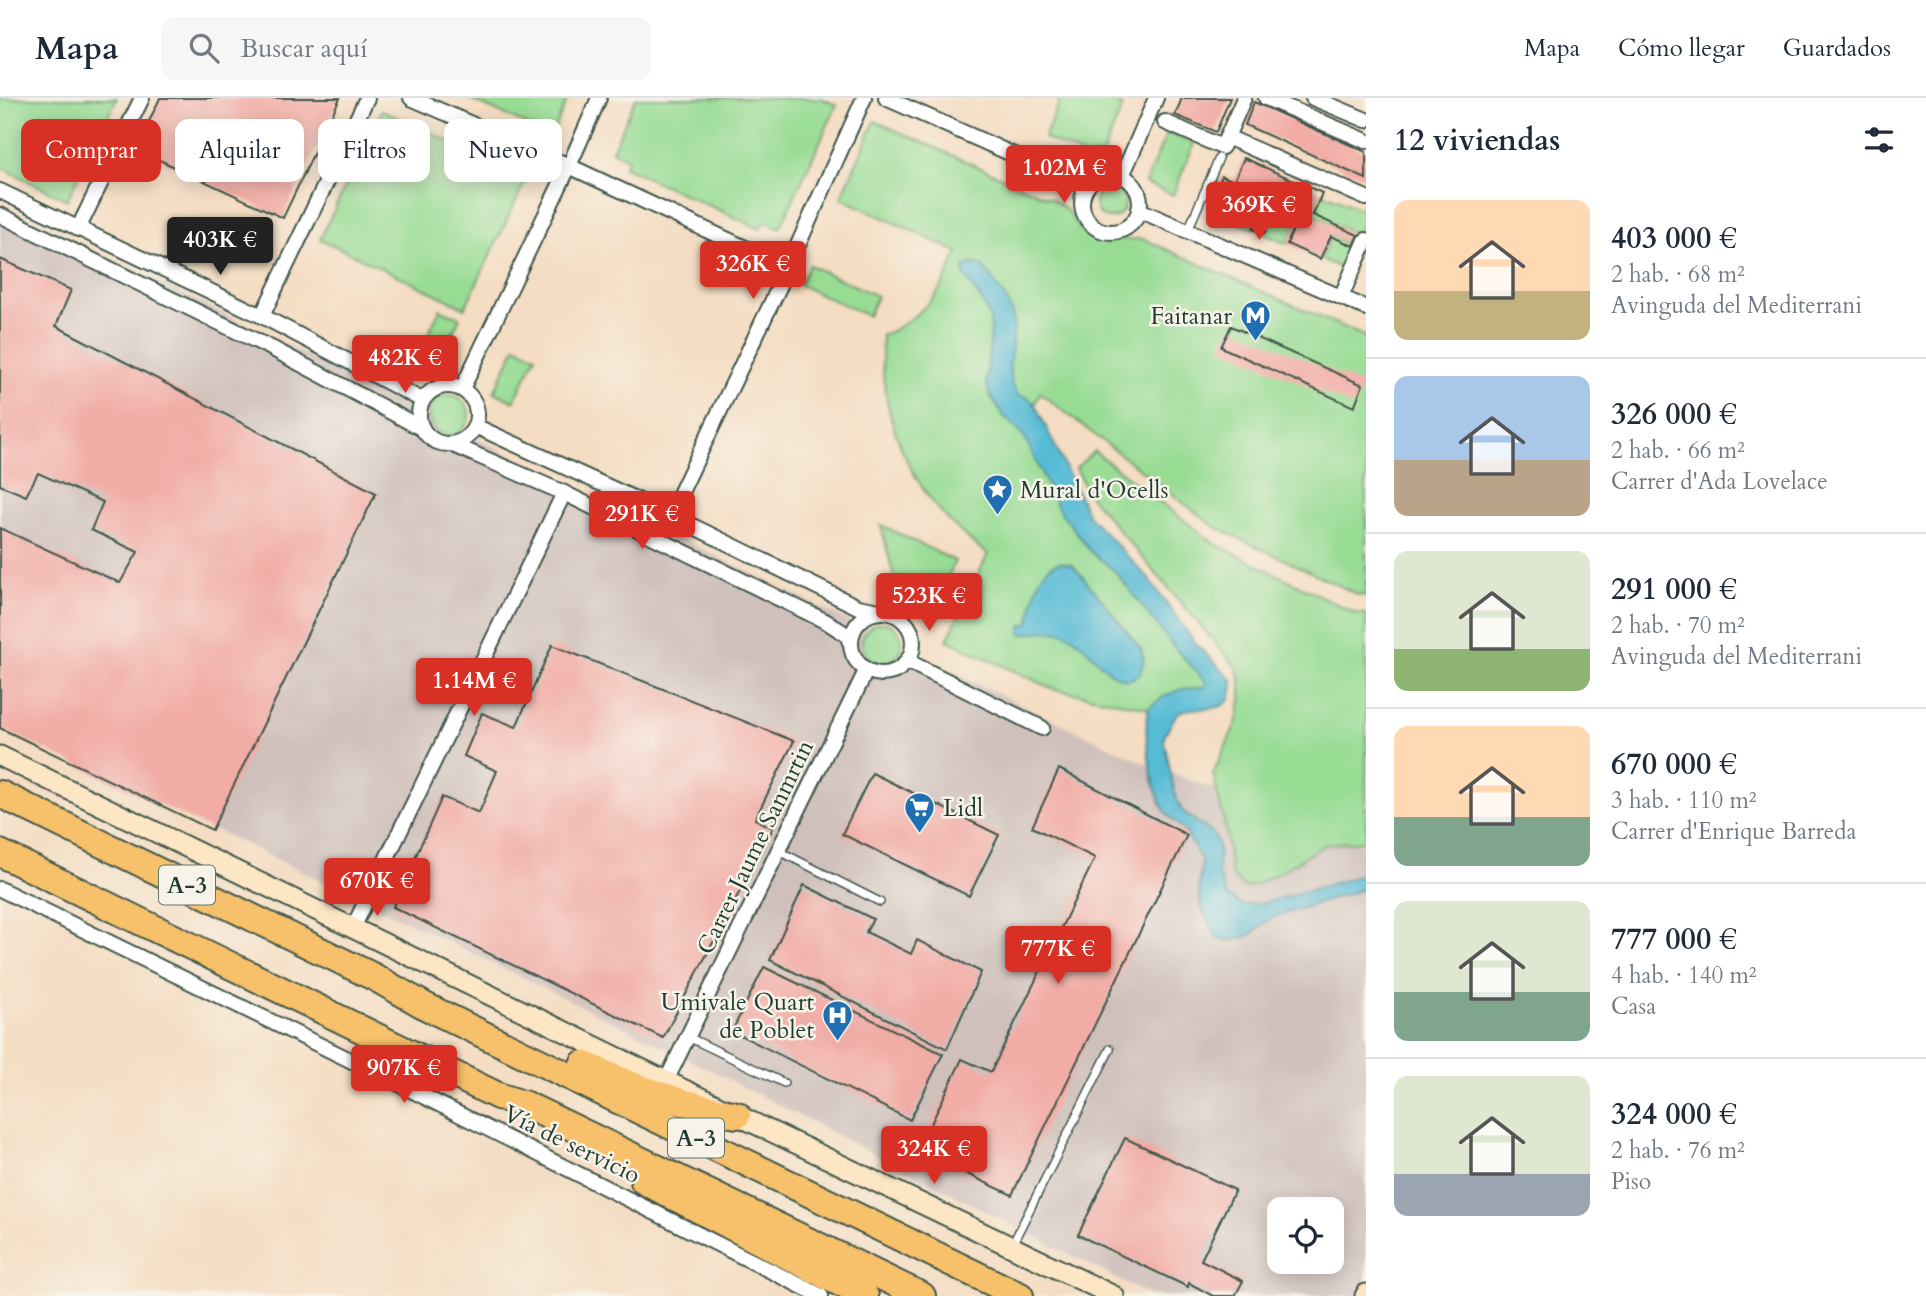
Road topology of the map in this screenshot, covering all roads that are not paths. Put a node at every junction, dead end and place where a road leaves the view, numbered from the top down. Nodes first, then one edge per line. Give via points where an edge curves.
1 (142, 98) edge
2 (368, 98) edge
3 (411, 98) edge
4 (599, 98) edge
5 (864, 98) edge
6 (886, 98) edge
7 (1156, 98) edge
8 (1244, 98) edge
9 (1266, 98) edge
10 (1313, 98) edge
11 (1366, 120) edge
12 (1165, 122) dead end
13 (1227, 137) junction
14 (1366, 141) edge
15 (1219, 158) dead end
16 (569, 166) junction
17 (1122, 176) junction
18 (1086, 187) junction
19 (0, 191) edge
20 (1366, 198) edge
21 (1139, 209) junction
22 (0, 215) edge
23 (78, 229) junction
24 (1188, 230) junction
25 (1366, 240) edge
26 (788, 268) junction
27 (1341, 297) junction
28 (1366, 308) edge
29 (261, 316) junction
30 (462, 389) junction
31 (422, 400) junction
32 (475, 426) junction
33 (421, 428) junction
34 (451, 444) junction
35 (564, 494) junction
36 (670, 515) junction
37 (885, 612) junction
38 (850, 642) junction
39 (907, 661) junction
40 (866, 671) junction
41 (1042, 728) dead end
42 (0, 756) edge
43 (0, 794) edge
44 (779, 851) junction
45 (0, 853) edge
46 (0, 888) edge
47 (880, 902) dead end
48 (353, 928) junction
49 (374, 977) junction
50 (687, 1037) junction
51 (1110, 1049) dead end
52 (666, 1081) junction
53 (784, 1083) dead end
54 (498, 1096) junction
55 (737, 1115) junction
56 (1012, 1245) junction
57 (821, 1296) edge
58 (865, 1296) edge
59 (922, 1296) edge
60 (1020, 1296) edge
61 (1114, 1296) edge

1 - 23 street
2 - 29 street
3 - 16 street
4 - 16 street
5 - 26 street
6 - 18 street
7 - 17 street
8 - 13 street
9 - 14 street
10 - 11 street
12 - 13 street via 1223,147
13 - 20 street
15 - 24 lane
16 - 26 street
16 - 30 street
17 - 18 street via 1098,176
17 - 21 street via 1138,193
18 - 21 street via 1085,216 1099,229 1109,232 1128,226
19 - 23 street
21 - 24 street
22 - 33 street via 273,349
23 - 29 street
24 - 27 street
25 - 27 street
26 - 36 street
27 - 28 street
29 - 31 street
30 - 31 street via 444,386
30 - 32 street via 475,405
31 - 33 street via 418,411
32 - 34 street via 465,439
32 - 36 street
33 - 34 street via 433,441
34 - 35 street
35 - 38 street via 827,622
35 - 48 street
36 - 37 street via 858,607
37 - 38 street via 865,617
37 - 39 street via 902,619 912,635
38 - 40 street via 854,658
39 - 40 street via 893,673
39 - 41 street
40 - 44 street, Carrer Jaume Sanmrtin
42 - 48 street
43 - 49 highway, A-3
44 - 47 lane
44 - 50 street, Carrer Jaume Sanmrtin
45 - 54 highway, A-3
46 - 57 street, Vía de servicio
48 - 52 street
49 - 55 highway via 432,992 606,1075 691,1106
49 - 60 highway, A-3
50 - 52 street, Carrer Jaume Sanmrtin
50 - 53 lane
51 - 56 lane
52 - 55 street
54 - 58 highway via 520,1118
54 - 59 highway, A-3 via 527,1105
55 - 56 street
56 - 61 street

